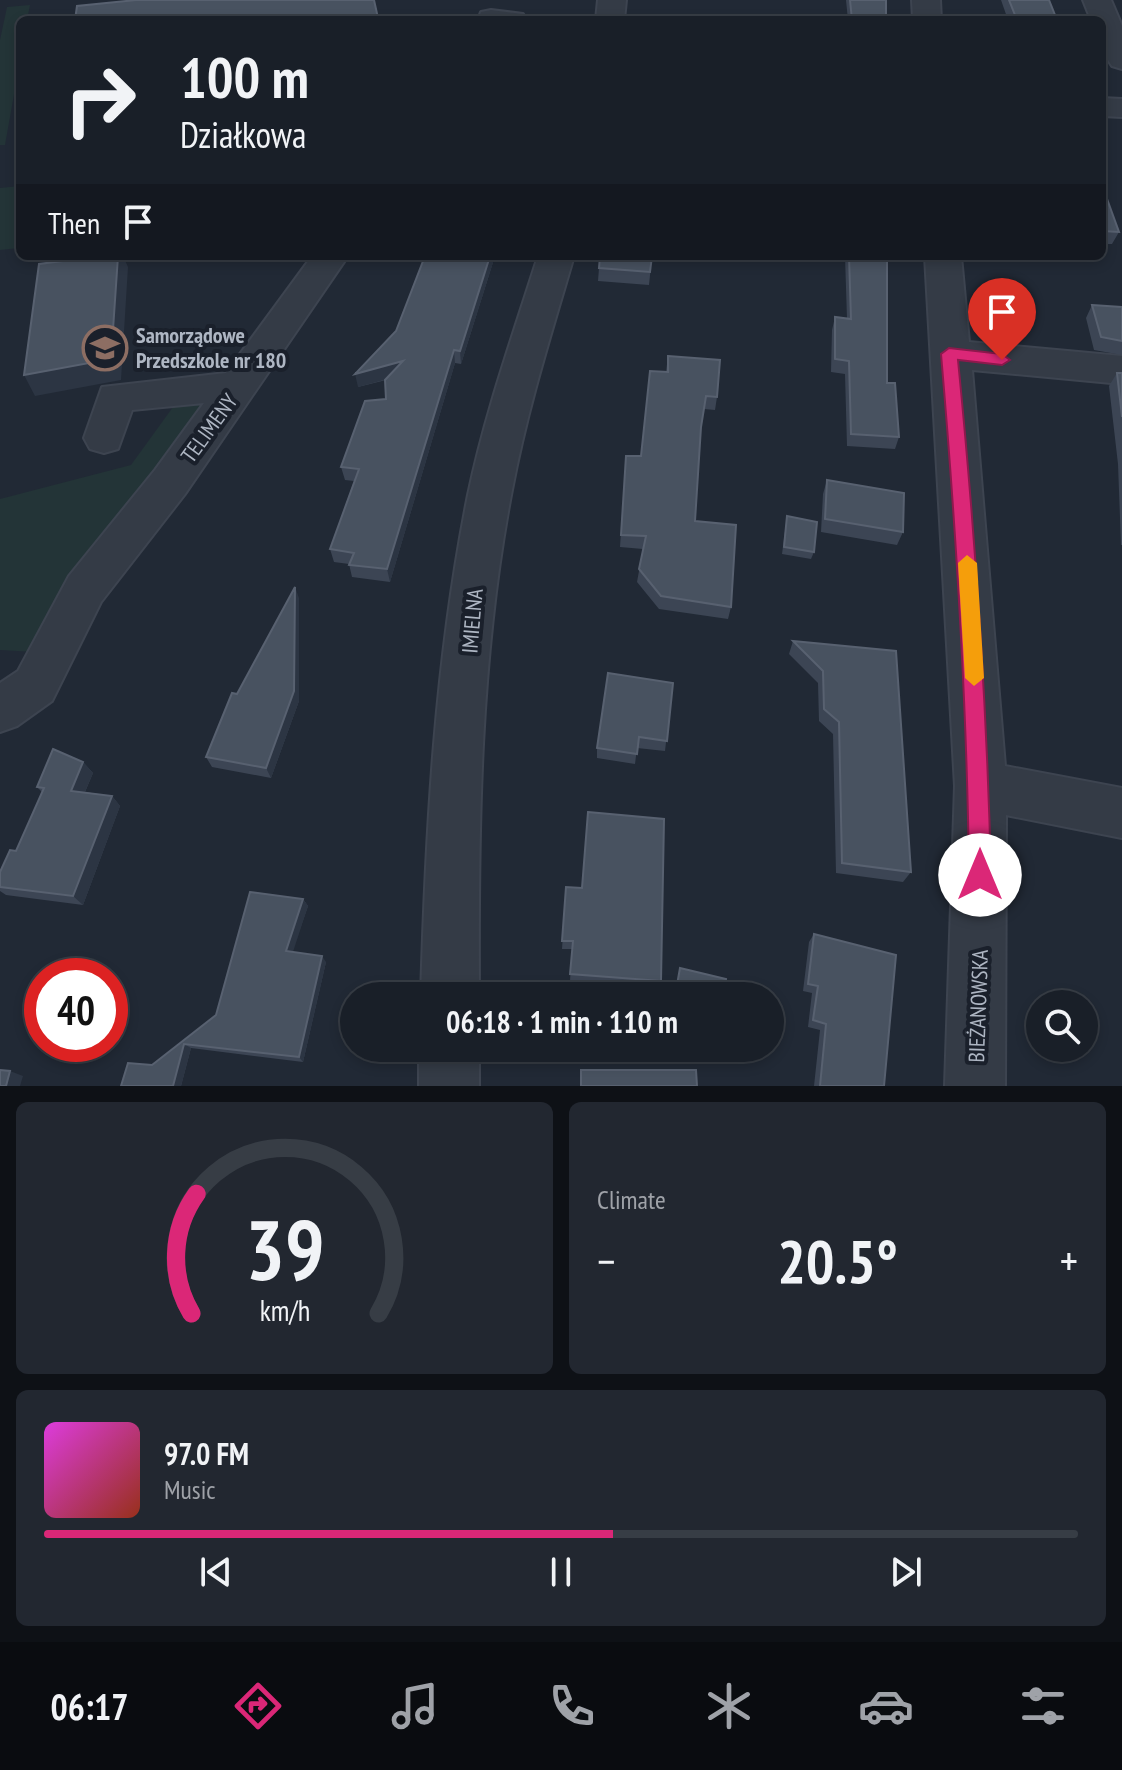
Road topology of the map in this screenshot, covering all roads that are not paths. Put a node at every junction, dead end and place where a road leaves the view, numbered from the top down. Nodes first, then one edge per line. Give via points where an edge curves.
1 (1106, 22) edge
2 (1122, 60) edge
3 (327, 260) edge
4 (555, 260) edge
5 (943, 260) edge
6 (949, 354) junction
7 (1122, 370) edge
8 (240, 386) junction
9 (104, 438) dead end
10 (0, 710) edge
11 (981, 786) junction
12 (1122, 813) edge
13 (451, 982) edge
14 (449, 1062) edge
15 (449, 1086) edge
16 (975, 1086) edge

1 - 2 street
3 - 8 street, TELIMENY
4 - 13 street, IMIELNA via 505,424 476,575 460,754
5 - 6 street, BIEŻANOWSKA
6 - 7 street
6 - 11 street, BIEŻANOWSKA
8 - 9 street via 116,397
8 - 10 street, TELIMENY via 85,589 35,686
11 - 12 street
11 - 16 street, BIEŻANOWSKA
14 - 15 street

